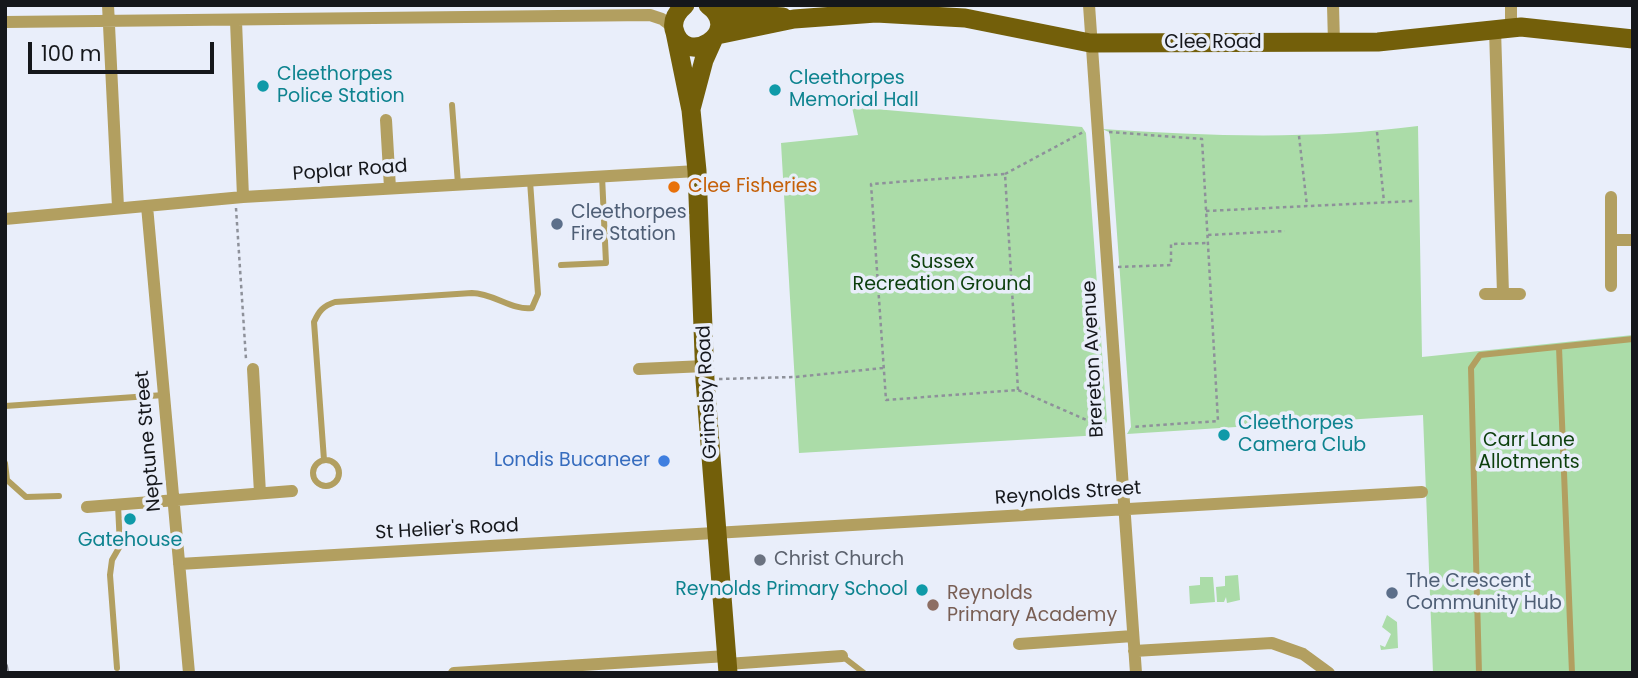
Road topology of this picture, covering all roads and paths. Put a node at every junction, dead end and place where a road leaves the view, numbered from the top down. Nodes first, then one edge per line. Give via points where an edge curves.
1 (108, 5) edge
2 (639, 5) edge
3 (664, 5) edge
4 (685, 5) edge
5 (1089, 5) edge
6 (1333, 5) edge
7 (1511, 5) edge
8 (712, 9) edge
9 (617, 15) junction
10 (794, 19) junction
11 (236, 21) junction
12 (5, 22) edge
13 (108, 22) junction
14 (674, 28) junction
15 (1503, 28) junction
16 (715, 37) junction
17 (1633, 39) edge
18 (1090, 43) junction
19 (1334, 43) junction
20 (453, 105) dead end
21 (691, 110) junction
22 (386, 120) dead end
23 (1097, 131) junction
24 (1377, 132) dead end
25 (1299, 136) dead end
26 (697, 171) junction
27 (1005, 174) junction
28 (602, 176) junction
29 (530, 179) junction
30 (458, 184) junction
31 (390, 188) junction
32 (1611, 197) dead end
33 (239, 198) junction
34 (1413, 201) dead end
35 (1384, 202) junction
36 (147, 206) junction
37 (1307, 206) junction
38 (117, 207) junction
39 (1206, 211) junction
40 (5, 219) edge
41 (1285, 231) dead end
42 (1208, 235) junction
43 (1611, 240) junction
44 (1633, 240) edge
45 (1208, 243) junction
46 (561, 265) dead end
47 (1108, 267) junction
48 (1611, 286) dead end
49 (1485, 294) dead end
50 (1503, 294) junction
51 (1520, 294) dead end
52 (1633, 339) edge
53 (1559, 347) junction
54 (884, 368) junction
55 (253, 369) joint
56 (639, 369) dead end
57 (705, 373) junction
58 (1018, 390) junction
59 (164, 395) junction
60 (5, 406) edge
61 (1117, 428) junction
62 (324, 460) junction
63 (5, 463) edge
64 (292, 491) dead end
65 (1422, 492) dead end
66 (260, 493) junction
67 (59, 496) dead end
68 (173, 500) junction
69 (118, 505) junction
70 (88, 507) dead end
71 (1124, 509) junction
72 (718, 535) junction
73 (179, 564) junction
74 (1133, 636) junction
75 (1019, 644) dead end
76 (1134, 651) junction
77 (842, 656) joint
78 (727, 664) edge
79 (117, 668) dead end
80 (472, 672) edge
81 (189, 673) edge
82 (454, 673) edge
83 (864, 673) edge
84 (1136, 673) edge
85 (1329, 673) edge
86 (1479, 673) edge
87 (1572, 673) edge

1 - 13 street
2 - 9 street
3 - 14 main road, Grimsby Road
4 - 14 main road
5 - 18 street, Brereton Avenue
6 - 19 street
7 - 15 street
8 - 10 main road, Clee Road
8 - 16 main road via 719,20
9 - 11 street
9 - 14 street via 650,15
10 - 16 main road, Clee Road
10 - 18 main road, Clee Road via 928,14
11 - 13 street
11 - 33 street
12 - 13 street
13 - 38 street
14 - 16 main road, Clee Road via 692,47
14 - 21 main road, Grimsby Road
15 - 17 main road, Clee Road
15 - 19 main road, Clee Road
15 - 50 street via 1499,86
16 - 21 main road, Grimsby Road
18 - 19 main road, Clee Road
18 - 23 street, Brereton Avenue
20 - 30 lane
21 - 26 main road, Grimsby Road
22 - 31 street
23 - 27 path via 1079,131
23 - 39 path via 1202,139
23 - 47 street, Brereton Avenue
24 - 35 path
25 - 37 path
26 - 28 street, Poplar Road
26 - 57 main road, Grimsby Road
27 - 54 path via 871,184
27 - 58 path
28 - 29 street, Poplar Road
28 - 46 lane via 606,263
29 - 30 street, Poplar Road
29 - 62 lane via 538,295 532,308 472,293 335,302 318,313 314,322
30 - 31 street, Poplar Road
31 - 33 street, Poplar Road
32 - 43 street
33 - 36 street, Poplar Road
33 - 55 path via 246,362
34 - 35 path
35 - 37 path
36 - 38 street, Poplar Road
36 - 59 street, Neptune Street
37 - 39 path
38 - 40 street, Poplar Road
39 - 42 path
41 - 42 path
42 - 45 path
43 - 44 street
43 - 48 street
45 - 47 path via 1171,244 1171,265
45 - 61 path via 1218,421
47 - 61 street, Brereton Avenue
49 - 50 street
50 - 51 street
52 - 53 lane
53 - 86 lane via 1480,355 1471,368
53 - 87 lane
54 - 57 path via 795,377
54 - 58 path via 886,400
55 - 66 street
56 - 57 street
57 - 72 main road, Grimsby Road
58 - 61 path via 1096,426
59 - 60 lane
59 - 68 street, Neptune Street
61 - 71 street, Brereton Avenue
62 - 62 lane via 339,469 332,485 323,487 313,473 316,464
63 - 67 lane via 7,480 26,497
64 - 66 street
65 - 71 street, Reynolds Street
66 - 68 street
68 - 69 street
68 - 73 street, Neptune Street
69 - 70 street
69 - 79 lane via 120,546 110,575
71 - 72 street, Reynolds Street
71 - 74 street, Brereton Avenue
72 - 73 street, St Helier's Road
72 - 78 main road, Grimsby Road
73 - 81 street, Neptune Street
74 - 75 street
74 - 76 street, Brereton Avenue
76 - 84 street, Brereton Avenue
76 - 85 street via 1272,643 1303,654
77 - 78 street
77 - 83 lane
78 - 80 street
80 - 82 street

